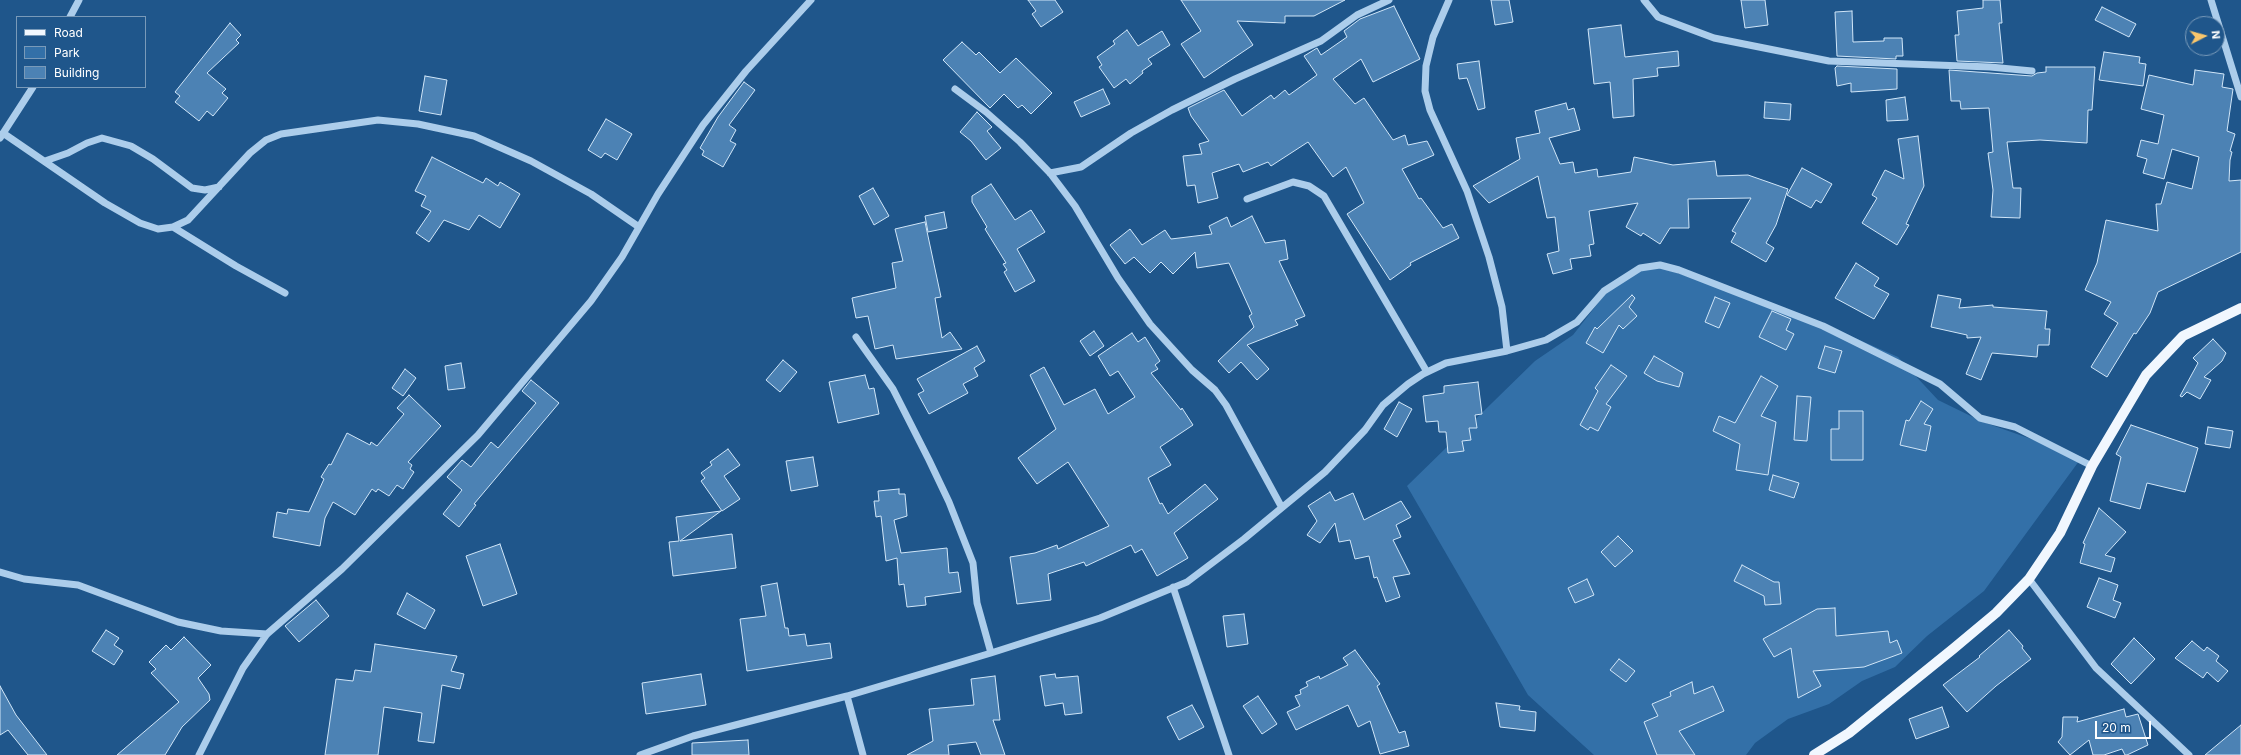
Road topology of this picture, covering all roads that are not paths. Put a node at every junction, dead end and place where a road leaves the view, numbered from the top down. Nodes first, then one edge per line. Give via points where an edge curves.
1 (79, 0) edge
2 (810, 0) edge
3 (1389, 0) edge
4 (1449, 0) edge
5 (1644, 0) edge
6 (2211, 0) edge
7 (71, 16) edge
8 (2032, 71) dead end
9 (32, 88) edge
10 (955, 89) dead end
11 (2241, 97) edge
12 (2, 136) edge
13 (45, 161) junction
14 (1050, 174) junction
15 (219, 187) junction
16 (1248, 199) dead end
17 (173, 227) junction
18 (639, 227) junction
19 (285, 292) dead end
20 (2241, 308) edge
21 (856, 337) dead end
22 (1507, 352) junction
23 (1427, 372) junction
24 (2092, 466) junction
25 (1281, 506) junction
26 (0, 572) edge
27 (2029, 579) junction
28 (1173, 588) junction
29 (267, 634) junction
30 (991, 653) junction
31 (847, 696) junction
32 (199, 755) edge
33 (640, 755) edge
34 (863, 755) edge
35 (1229, 755) edge
36 (1814, 755) edge
37 (2189, 755) edge

1 - 7 street
2 - 18 street via 746,71 704,125
3 - 14 street via 1357,15 1321,41 1172,110 1131,133 1081,167
4 - 22 street via 1433,37 1426,66 1425,91 1430,110 1467,191 1489,257 1502,308
5 - 8 street via 1658,17 1714,38 1829,61 1990,66
6 - 11 street
9 - 12 street
10 - 14 street via 1020,142
12 - 13 street
13 - 15 street via 102,138 131,146 192,188 205,190
13 - 17 street via 105,204 140,223 158,229
14 - 25 street via 1075,206 1118,278 1150,324 1192,370 1215,390
15 - 17 street via 188,220
15 - 18 street via 250,153 266,140 280,134 378,120 418,124 474,136 531,162 591,194
16 - 23 street via 1293,182 1310,186 1324,196
17 - 19 street via 236,266
18 - 29 street via 622,257 591,301 478,435 342,569
20 - 24 main road via 2183,336 2146,375
21 - 30 street via 893,389 948,502 973,563 977,603
22 - 23 street via 1446,363
22 - 24 street via 1546,340 1577,322 1604,291 1623,278 1640,268 1660,265 1823,326 1940,384 1980,418 2015,427
23 - 25 street via 1383,405 1364,430 1330,466
24 - 27 main road via 2060,533
25 - 28 street via 1244,539 1187,582
26 - 29 street via 24,579 78,586 178,622 221,631
27 - 36 main road via 1996,613 1953,649 1849,733
27 - 37 street via 2096,668
28 - 30 street via 1100,618
28 - 35 street
29 - 32 street via 243,668
30 - 31 street
31 - 33 street via 693,736
31 - 34 street

